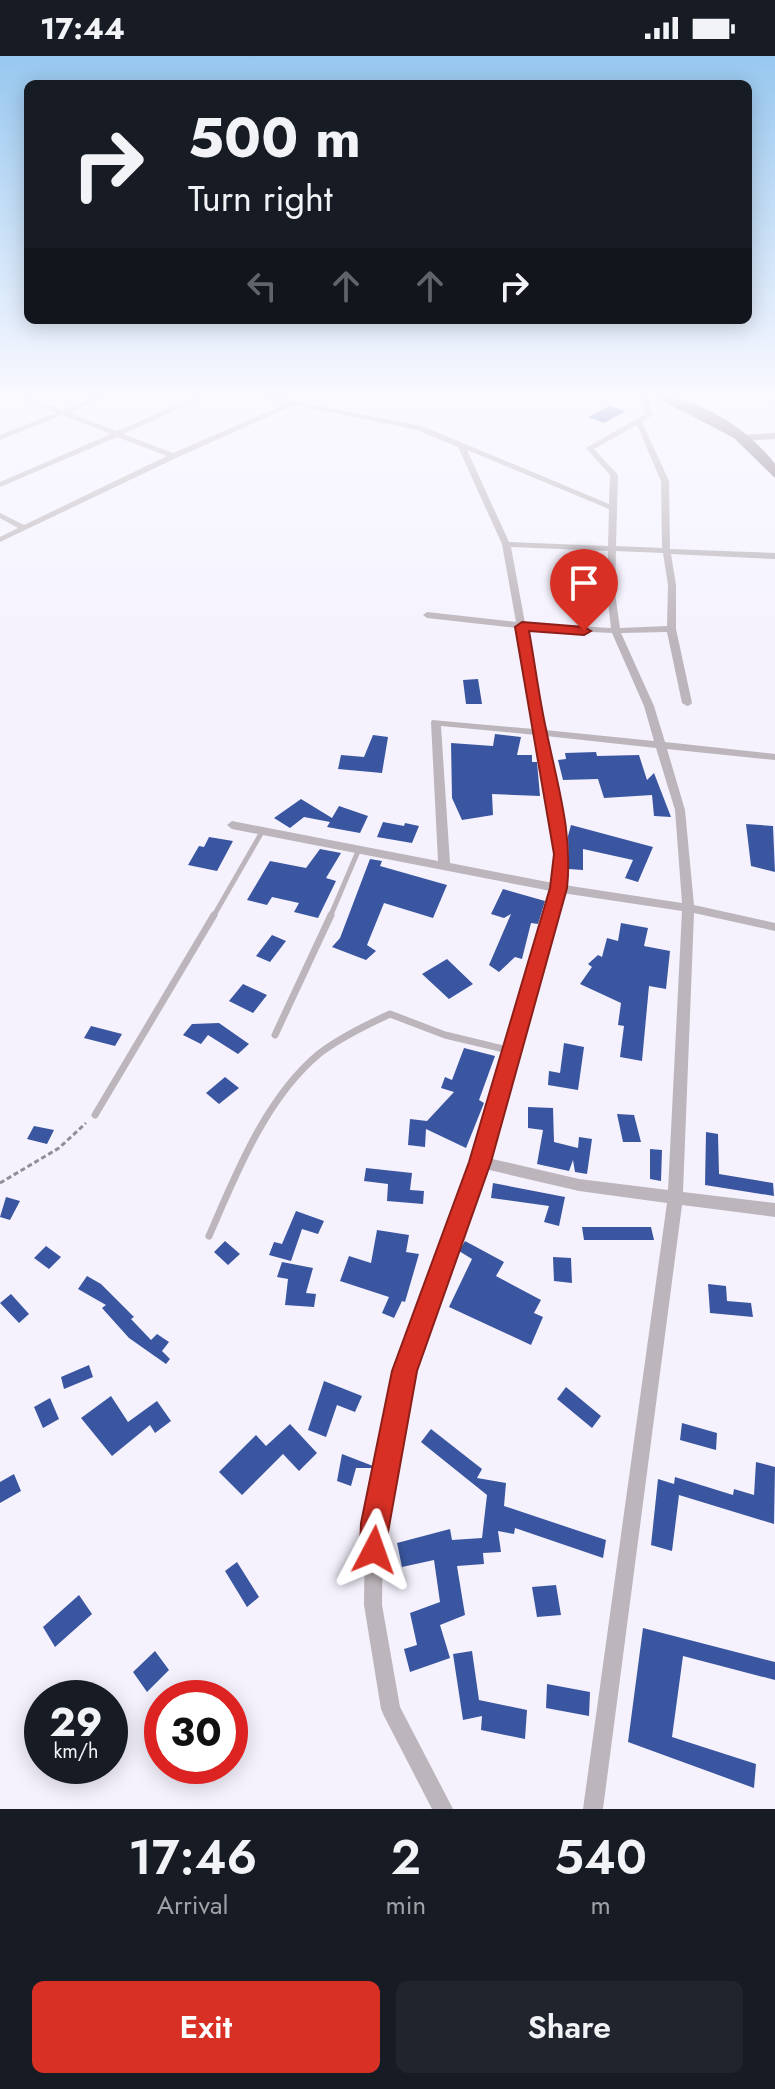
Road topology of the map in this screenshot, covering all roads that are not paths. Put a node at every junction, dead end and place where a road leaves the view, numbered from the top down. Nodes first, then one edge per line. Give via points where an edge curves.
1 (128, 478) edge
2 (476, 478) edge
3 (539, 478) edge
4 (613, 478) edge
5 (664, 478) edge
6 (613, 508) junction
7 (0, 515) edge
8 (24, 528) junction
9 (0, 540) edge
10 (506, 544) junction
11 (611, 546) junction
12 (666, 549) junction
13 (775, 556) edge
14 (427, 615) dead end
15 (522, 627) junction
16 (671, 629) junction
17 (616, 633) junction
18 (687, 703) dead end
19 (538, 731) junction
20 (662, 746) junction
21 (775, 757) edge
22 (232, 825) dead end
23 (263, 830) junction
24 (359, 849) junction
25 (444, 865) junction
26 (558, 888) junction
27 (688, 908) junction
28 (775, 927) edge
29 (275, 1035) dead end
30 (512, 1051) junction
31 (95, 1115) road end
32 (480, 1162) junction
33 (675, 1199) junction
34 (775, 1210) edge
35 (209, 1236) dead end
36 (443, 1809) edge
37 (593, 1809) edge

1 - 8 street
2 - 10 street
3 - 6 street
4 - 6 street
5 - 12 street
6 - 11 street
7 - 8 street
8 - 9 street
10 - 11 street
10 - 15 street
11 - 12 street
11 - 17 street
12 - 13 street
12 - 16 street
14 - 15 street
15 - 17 street
15 - 19 street
16 - 17 street
16 - 18 street
17 - 20 street
19 - 20 street
19 - 25 street via 436,722
19 - 26 street via 555,795 562,854
20 - 21 street
20 - 27 street via 680,810
22 - 23 street
23 - 24 street
23 - 31 lane
24 - 25 street
24 - 29 lane
25 - 26 street
26 - 27 street
26 - 30 street
27 - 28 street
27 - 33 street
30 - 32 street
30 - 35 lane via 445,1035 390,1014 362,1027 321,1053 282,1099 233,1180
32 - 33 street
32 - 36 street via 404,1371 374,1523 373,1605 391,1709
33 - 34 street
33 - 37 street

